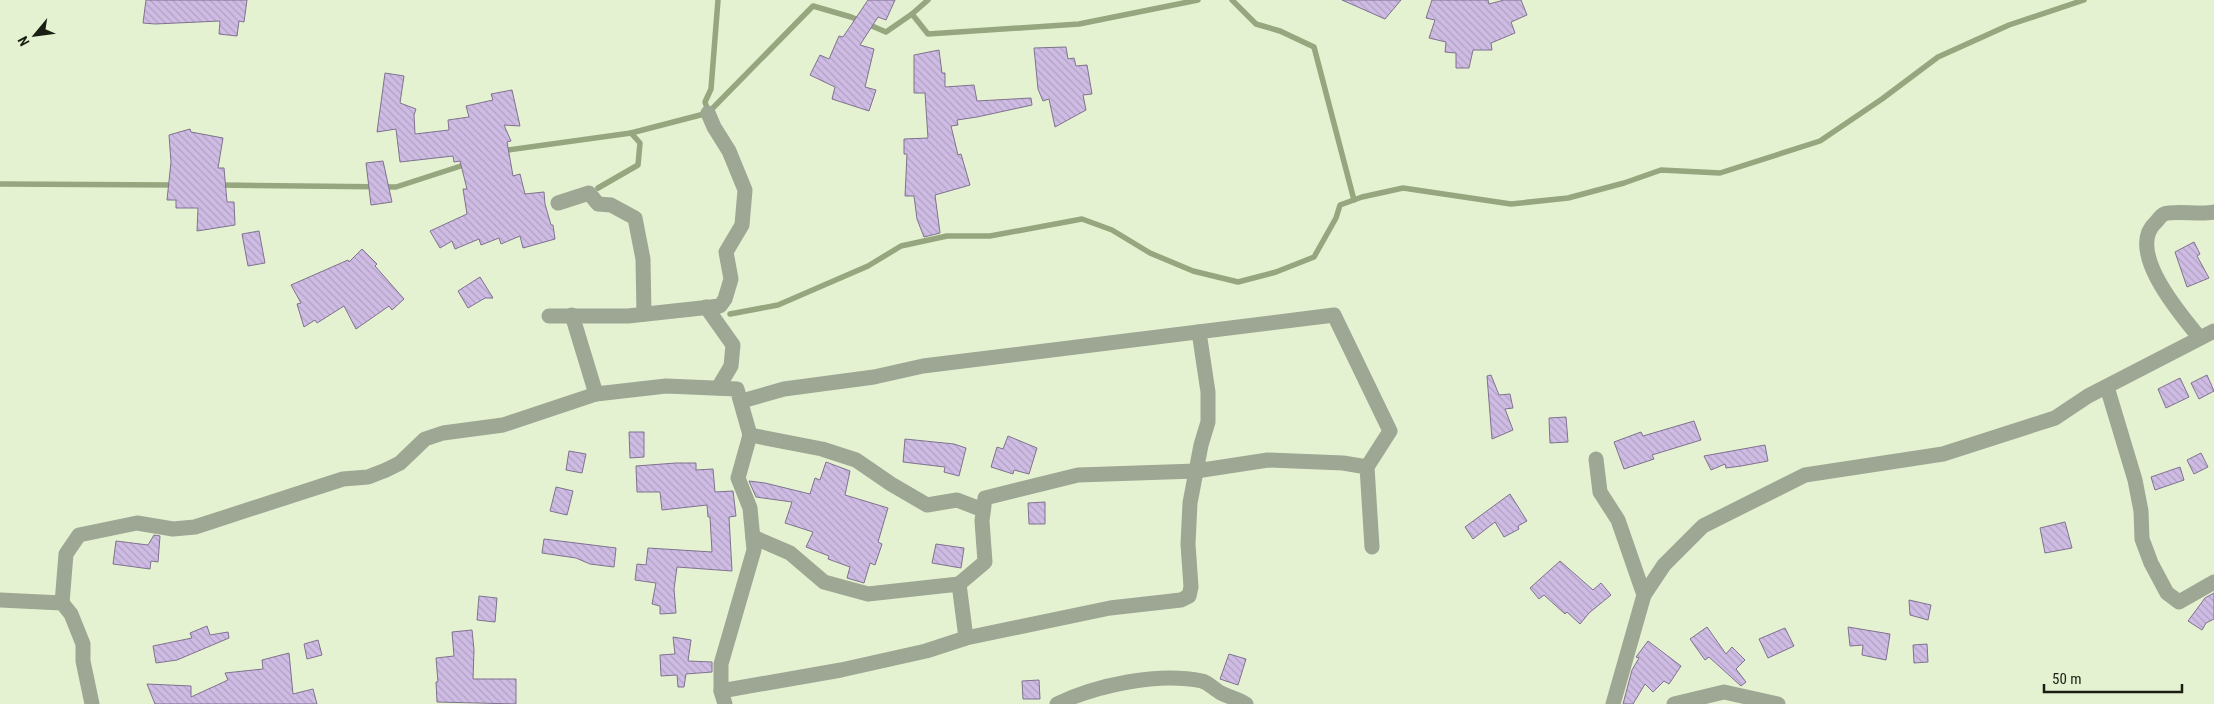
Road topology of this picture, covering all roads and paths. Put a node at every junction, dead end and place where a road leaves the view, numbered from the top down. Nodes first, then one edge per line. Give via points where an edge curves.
1 (708, 113) dead end
2 (558, 202) dead end
3 (2214, 212) edge
4 (706, 307) junction
5 (644, 314) junction
6 (572, 315) junction
7 (549, 316) dead end
8 (1199, 332) junction
9 (2209, 337) edge
10 (2107, 387) junction
11 (718, 388) junction
12 (596, 394) junction
13 (742, 401) junction
14 (750, 434) junction
15 (1596, 459) dead end
16 (1368, 466) junction
17 (1196, 471) junction
18 (983, 510) junction
19 (753, 537) junction
20 (1372, 547) dead end
21 (2214, 582) edge
22 (959, 584) junction
23 (1644, 595) junction
24 (0, 600) edge
25 (62, 603) junction
26 (966, 638) junction
27 (723, 698) edge
28 (1742, 700) edge
29 (92, 704) edge
30 (1057, 704) edge
31 (1246, 704) edge
32 (1613, 704) edge
33 (1674, 704) edge
34 (1778, 704) edge

1 - 4 street via 745,190 742,225 726,252 731,279 725,299 720,306
2 - 5 street via 589,193 598,204 611,206 635,218 643,259
3 - 9 street via 2164,214 2150,227 2145,244 2154,271 2174,307
4 - 5 street
4 - 11 street via 732,345 731,366
5 - 6 street
6 - 7 street
6 - 12 street
8 - 13 street via 923,366 874,377 784,389
8 - 16 street via 1334,315 1390,431
8 - 17 street via 1208,392 1208,422
9 - 10 street
10 - 21 street via 2135,480 2142,540 2151,564 2167,593 2178,602
10 - 23 street via 2055,418 1943,454 1805,475 1703,526 1664,565
11 - 12 street via 666,386
11 - 13 street via 737,389
12 - 25 street via 503,425 443,433 425,439 400,463 368,477 343,478 195,527 173,529 137,523 79,535 66,554
13 - 14 street
14 - 18 street via 822,449 856,460 927,505 957,500
14 - 19 street via 738,478 750,508
15 - 23 street via 1600,492 1618,520
16 - 17 street via 1268,460
16 - 20 street
17 - 18 street via 1078,475 985,498
17 - 26 street via 1190,503 1189,596 1181,600 1110,608
18 - 22 street via 985,562
19 - 22 street via 790,553 824,582 868,594
19 - 27 street via 754,550 721,664
22 - 26 street
23 - 32 street
24 - 25 street
25 - 29 street via 71,614 83,644
26 - 27 street via 908,656
28 - 33 street via 1724,692
28 - 34 street
30 - 31 street via 1099,688 1135,680 1185,679 1204,682

